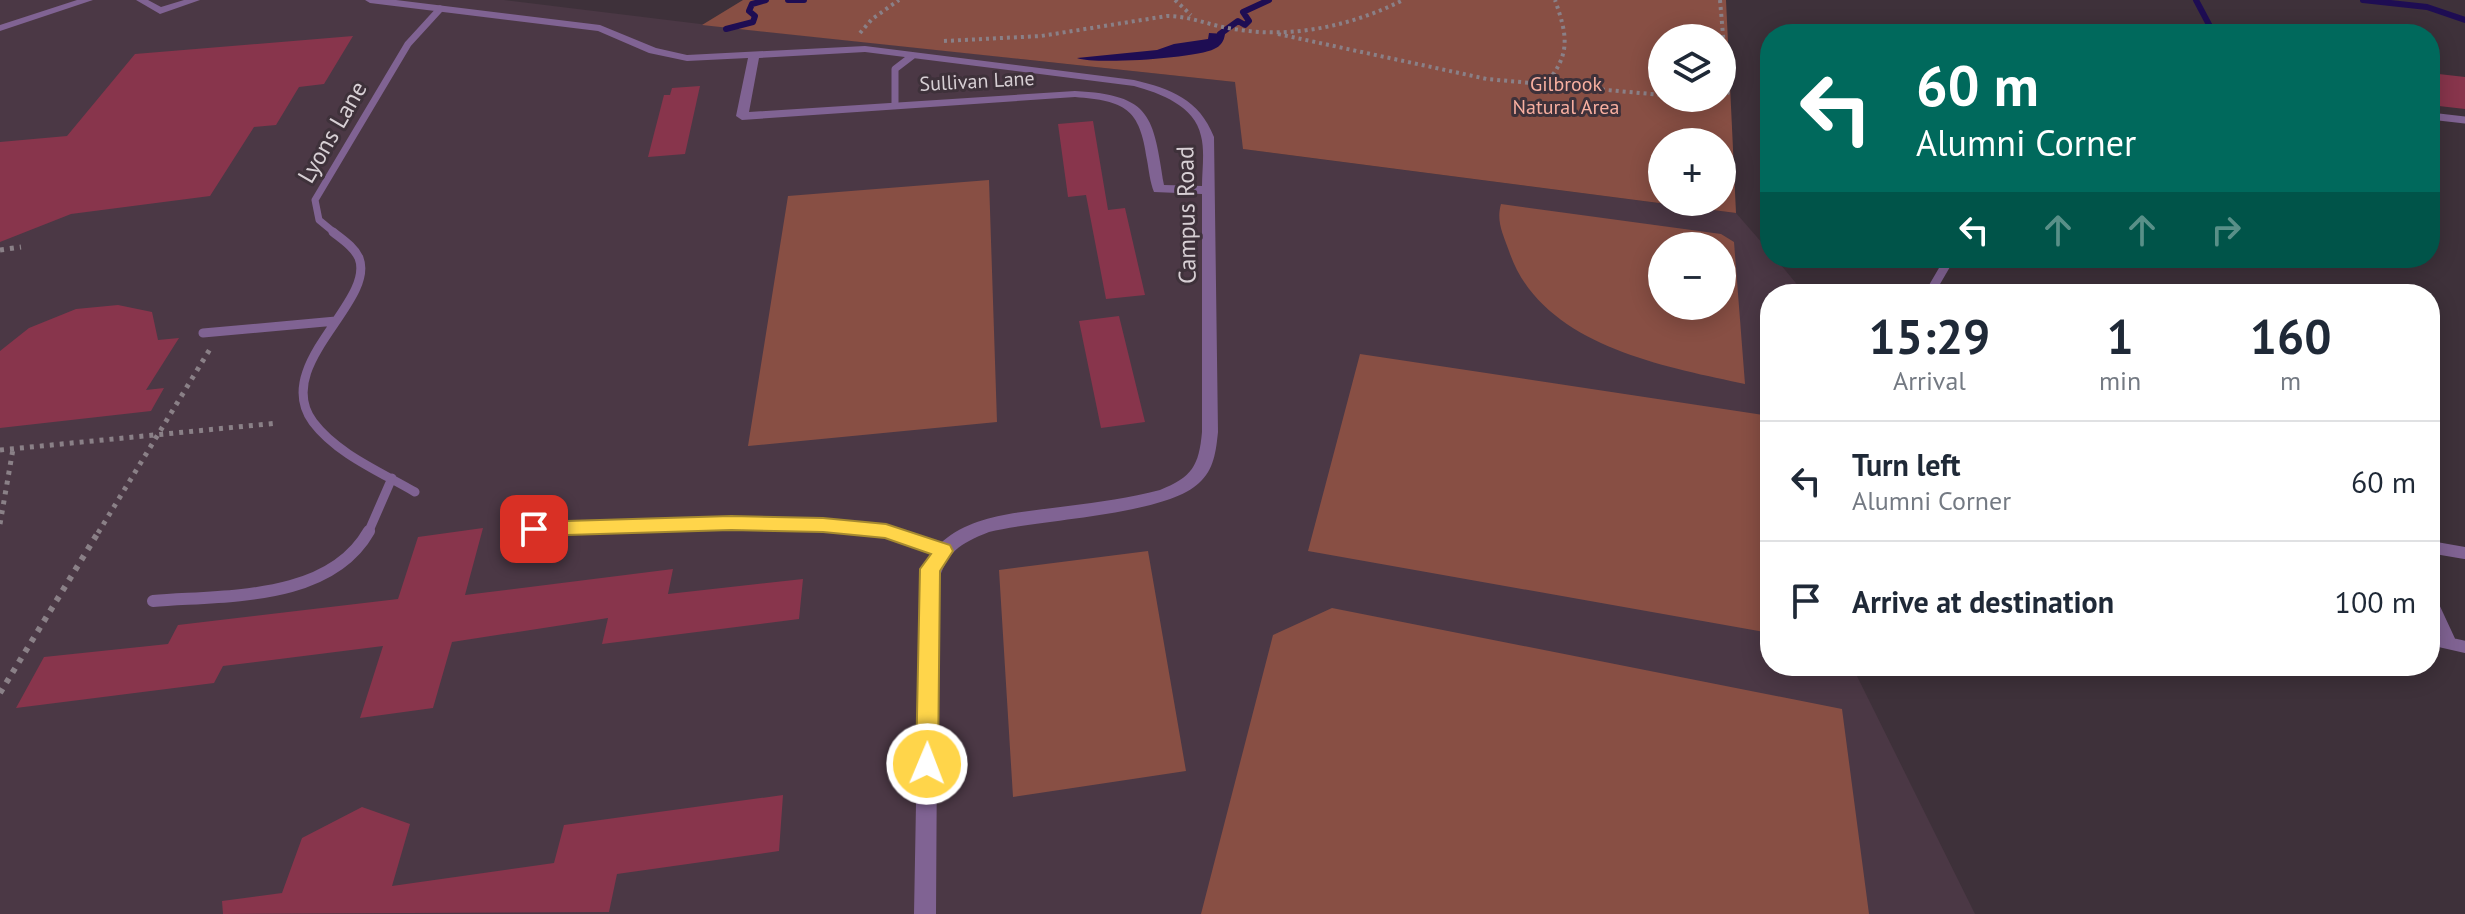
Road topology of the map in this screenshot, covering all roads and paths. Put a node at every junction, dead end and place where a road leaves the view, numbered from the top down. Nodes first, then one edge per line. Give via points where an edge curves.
1 (88, 0) edge
2 (141, 0) edge
3 (195, 0) edge
4 (370, 0) edge
5 (899, 0) edge
6 (1175, 0) edge
7 (1403, 0) edge
8 (1555, 0) edge
9 (1720, 0) edge
10 (440, 9) junction
11 (1191, 15) junction
12 (1722, 24) edge
13 (0, 28) edge
14 (1273, 33) junction
15 (868, 35) dead end
16 (943, 41) dead end
17 (754, 56) junction
18 (912, 56) junction
19 (1544, 86) junction
20 (1648, 94) edge
21 (895, 104) junction
22 (2440, 117) edge
23 (2465, 120) edge
24 (1208, 190) junction
25 (21, 247) dead end
26 (0, 250) edge
27 (336, 321) junction
28 (221, 331) junction
29 (203, 333) dead end
30 (278, 423) dead end
31 (158, 436) junction
32 (13, 449) junction
33 (0, 450) edge
34 (392, 478) junction
35 (415, 492) dead end
36 (0, 524) edge
37 (534, 529) dead end
38 (2440, 549) edge
39 (943, 551) junction
40 (2465, 553) edge
41 (153, 601) dead end
42 (2440, 620) edge
43 (2440, 640) edge
44 (2450, 642) junction
45 (2465, 647) edge
46 (0, 693) edge
47 (925, 914) edge

1 - 13 street
2 - 3 street via 160,11
4 - 10 street, Campus Road
5 - 15 path via 858,36
6 - 11 path
7 - 14 path via 1351,19
8 - 19 path via 1567,46 1561,69
9 - 12 path
10 - 17 street, Campus Road via 600,28 676,57
10 - 27 lane, Lyons Lane via 408,44 315,200 317,219 353,250 361,268
11 - 14 path via 1206,24
11 - 16 path via 1043,36
14 - 19 path via 1487,79
17 - 18 street, Campus Road via 849,49
17 - 21 street, Sullivan Lane via 742,116
18 - 21 lane via 895,69
18 - 24 street, Campus Road via 1124,82 1165,92 1189,106 1205,126
19 - 20 path
21 - 24 street, Sullivan Lane via 1075,94 1117,97 1146,121 1158,189
22 - 23 lane
24 - 39 street, Campus Road via 1210,432 1199,474 1177,490 1147,499 985,527
25 - 26 path
27 - 28 lane
27 - 34 lane, Lyons Lane via 303,386 306,411 324,433
28 - 29 lane
28 - 31 path
30 - 31 path
31 - 32 path
31 - 46 path
32 - 33 path
32 - 36 path
34 - 35 lane, Lyons Lane
34 - 41 lane via 366,538 348,559 320,576
37 - 39 lane via 823,525 886,531
38 - 40 lane
39 - 47 street via 930,569 929,584
42 - 44 lane
43 - 44 lane
44 - 45 lane

